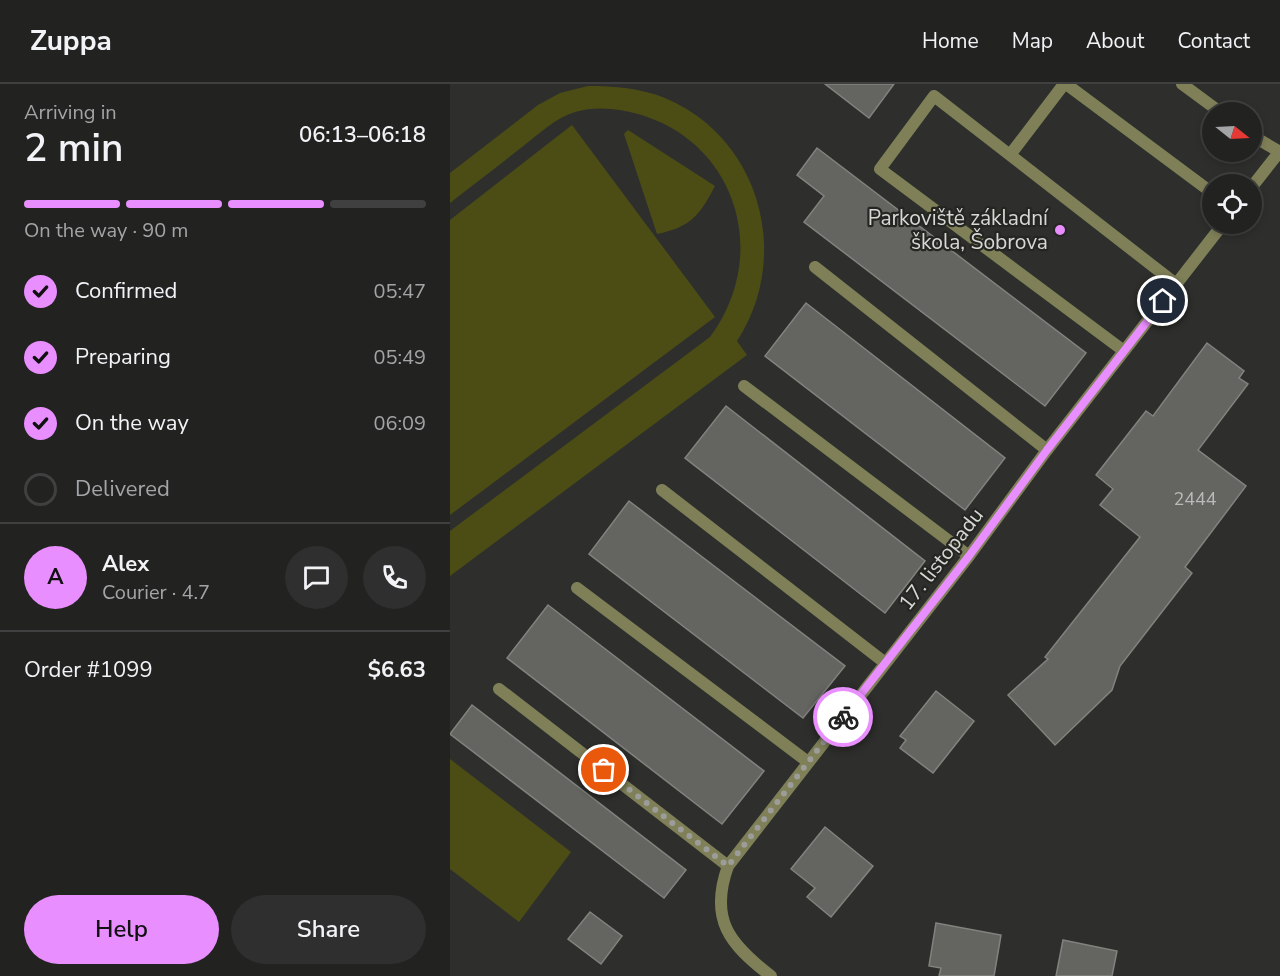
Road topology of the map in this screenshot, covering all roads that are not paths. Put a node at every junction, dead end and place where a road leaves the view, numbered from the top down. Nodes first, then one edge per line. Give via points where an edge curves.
1 (1065, 84) edge
2 (1182, 84) edge
3 (1206, 102) edge
4 (1262, 141) edge
5 (1280, 152) edge
6 (1010, 155) junction
7 (1262, 174) edge
8 (1202, 185) edge
9 (1215, 234) edge
10 (815, 267) dead end
11 (1176, 284) junction
12 (1124, 351) junction
13 (744, 386) dead end
14 (1047, 450) junction
15 (662, 490) dead end
16 (969, 556) junction
17 (577, 588) dead end
18 (884, 662) junction
19 (499, 689) dead end
20 (808, 762) junction
21 (728, 866) junction
22 (771, 976) edge

1 - 6 street
1 - 8 street
2 - 3 street
4 - 5 street
5 - 7 street
6 - 11 street
6 - 12 street via 934,96 880,169
9 - 11 street, 17. listopadu
10 - 14 street
11 - 12 street, 17. listopadu
12 - 14 street, 17. listopadu
13 - 16 street
14 - 16 street, 17. listopadu
15 - 18 street
16 - 18 street, 17. listopadu
17 - 20 street
18 - 20 street, 17. listopadu
19 - 21 street
20 - 21 street, 17. listopadu
21 - 22 street, 17. listopadu via 720,887 719,909 726,928 746,957

